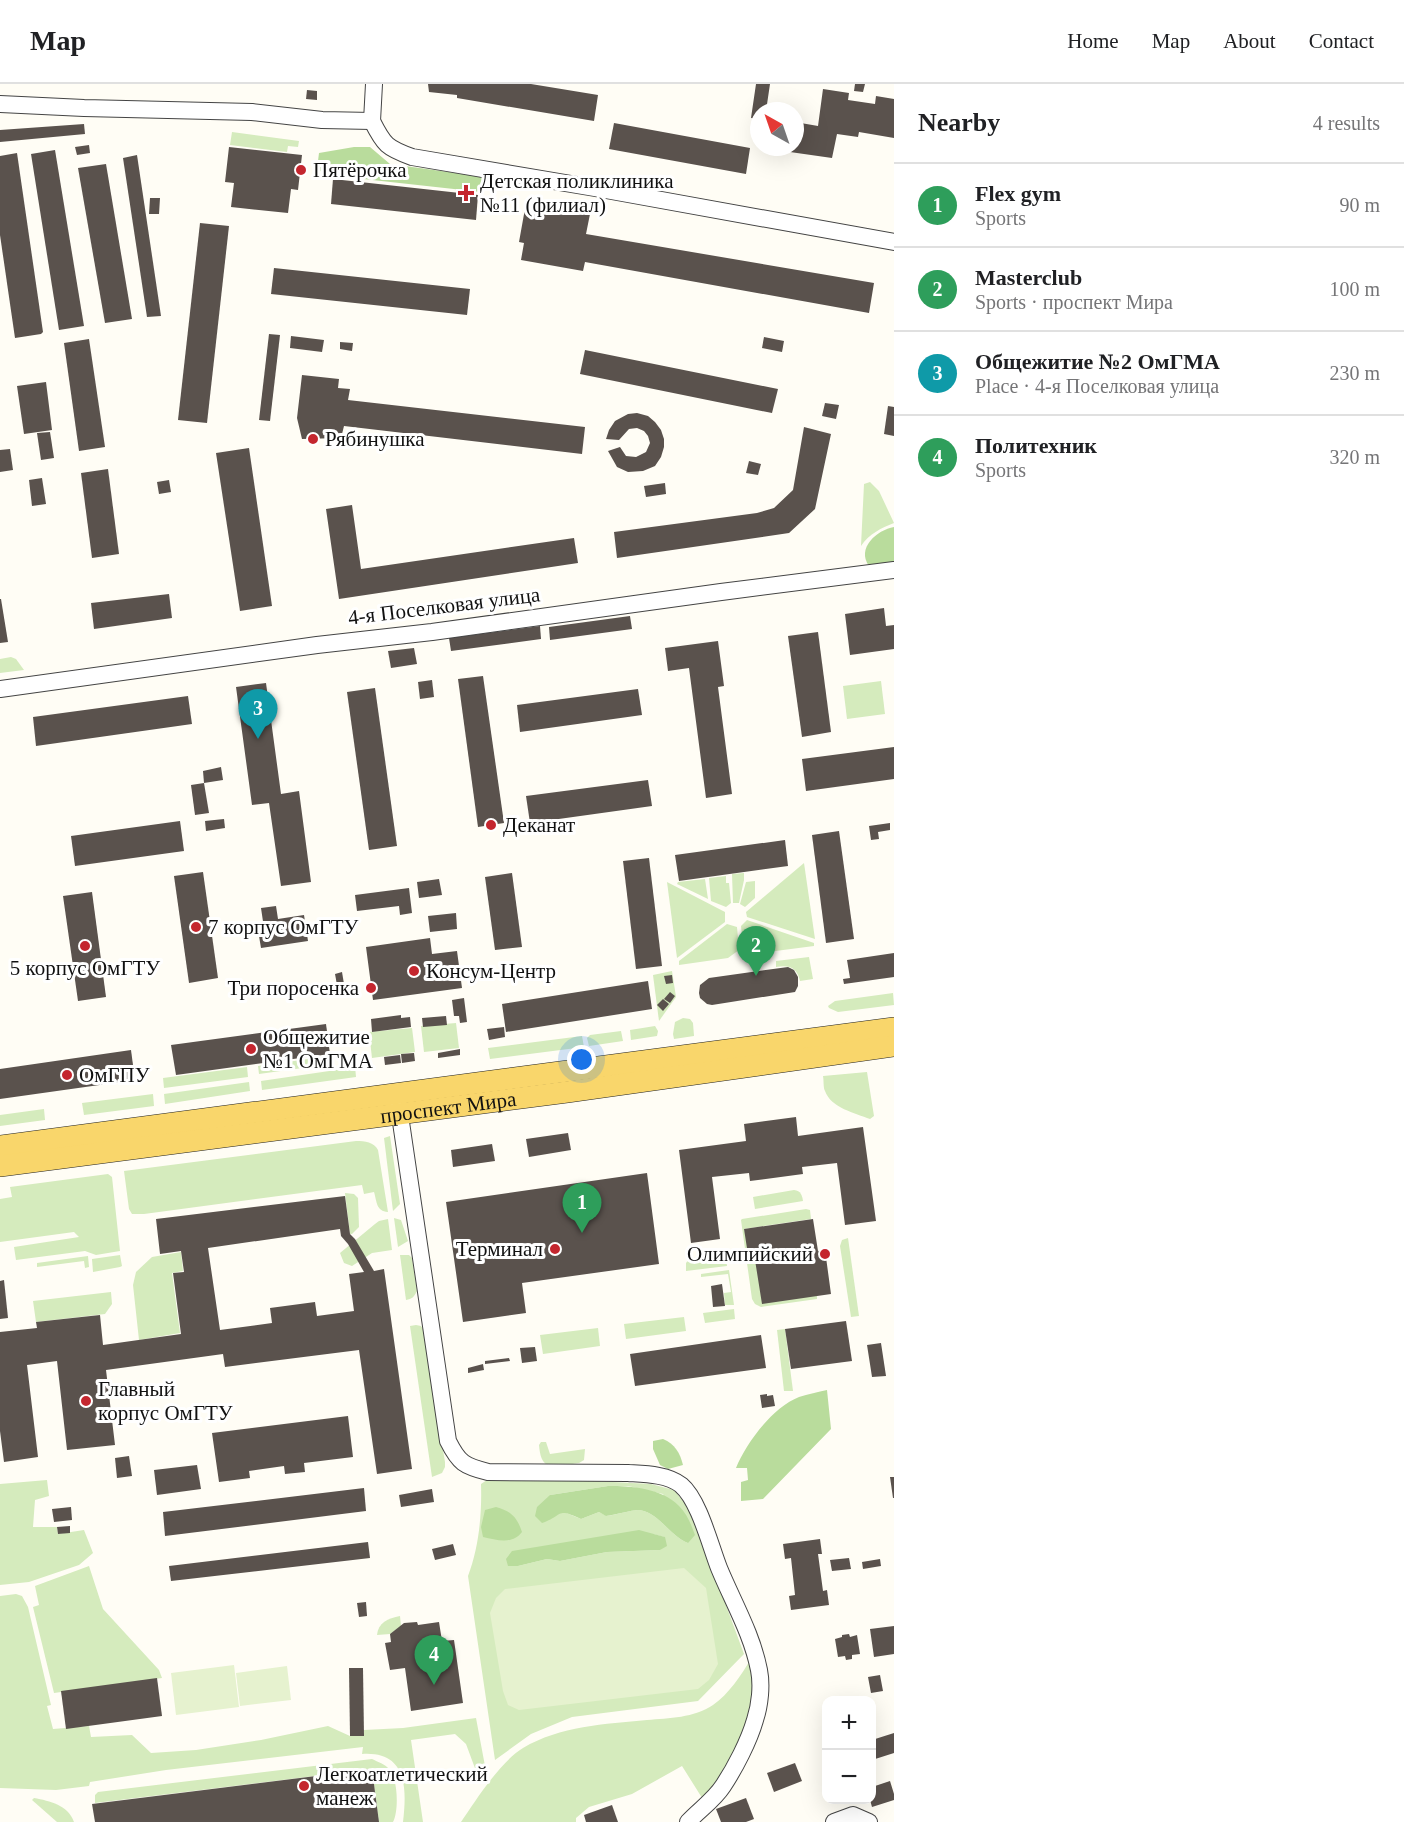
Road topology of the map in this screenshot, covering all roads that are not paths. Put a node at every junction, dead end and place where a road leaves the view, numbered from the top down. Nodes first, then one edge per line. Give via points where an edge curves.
1 (374, 84) edge
2 (0, 104) edge
3 (372, 121) junction
4 (894, 242) edge
5 (894, 570) edge
6 (0, 689) edge
7 (894, 1028) edge
8 (894, 1047) edge
9 (398, 1104) junction
10 (0, 1146) edge
11 (0, 1166) edge
12 (688, 1822) edge
13 (834, 1822) edge
14 (869, 1822) edge

1 - 3 street
2 - 3 street via 242,111
3 - 4 street via 381,140 412,157
5 - 6 street, 4-я Поселковая улица
7 - 9 main road, проспект Мира
8 - 9 main road, проспект Мира via 567,1092
9 - 10 main road, проспект Мира
9 - 11 main road, проспект Мира
9 - 12 street via 448,1441 456,1457 468,1467 488,1472 628,1473 673,1480 693,1501 746,1629 761,1685 756,1719 723,1788
13 - 14 street via 853,1815

